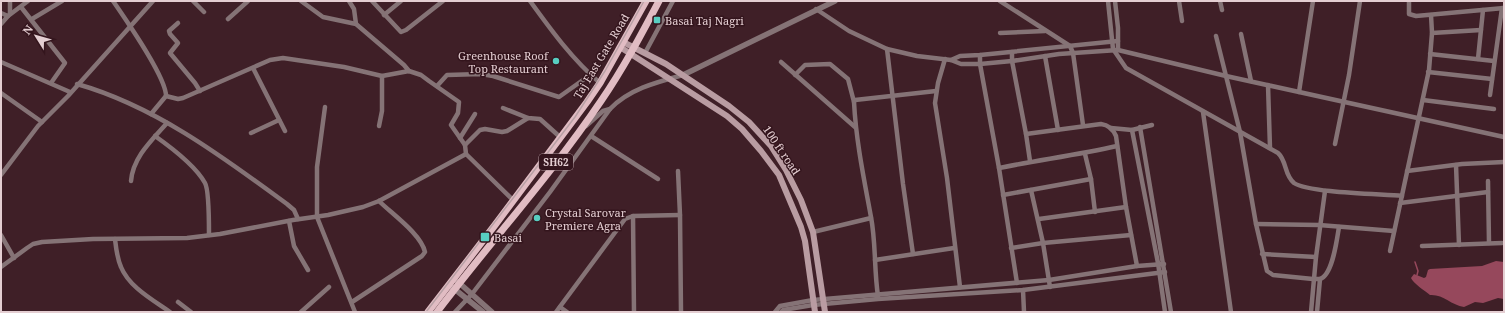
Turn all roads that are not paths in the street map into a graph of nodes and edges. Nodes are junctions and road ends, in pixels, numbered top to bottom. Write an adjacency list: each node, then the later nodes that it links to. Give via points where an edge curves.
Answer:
1 (10, 1): 34 (street)
2 (28, 1): 27 (street)
3 (62, 1): 38 (street)
4 (113, 1): 43 (street)
5 (153, 1): 43 (street)
6 (193, 1): 32 (street)
7 (248, 1): 37 (street)
8 (301, 1): 42 (street, via 323,17)
9 (349, 1): 42 (street, via 354,9)
10 (372, 1): 35 (street)
11 (401, 1): 35 (street)
12 (443, 1): 35 (street, via 403,32)
13 (530, 1): 74 (street, via 567,50)
14 (646, 1): 52 (main road, Taj East Gate Road / SH62)
15 (659, 1): 54 (main road, SH62)
16 (674, 1): 58 (street)
17 (825, 1): 29 (street)
18 (835, 1): 29 (street)
19 (1000, 1): 45 (street)
20 (1108, 1): 51 (street)
21 (1115, 1): 50 (street)
22 (1179, 1): 39 (street)
23 (1220, 1): 30 (street)
24 (1313, 1): 90 (street)
25 (1360, 1): 96 (street)
26 (1409, 1): 36 (street, via 1408,12 1412,16)
27 (21, 7): 34 (street); 38 (street)
28 (1503, 8): 31 (street); 67 (street)
29 (816, 9): 55 (street, via 849,31); 75 (street)
30 (1222, 10)
31 (1483, 10): 36 (street); 44 (street)
32 (204, 12)
33 (1, 13): 34 (street)
34 (9, 15): 41 (street)
35 (384, 15)
36 (1430, 15): 48 (street)
37 (228, 18)
38 (32, 19): 82 (street, via 65,63)
39 (1182, 21)
40 (178, 23): 87 (street, via 169,31 178,43 170,53)
41 (1, 24)
42 (356, 24): 72 (street)
43 (129, 26): 84 (street); 94 (street, via 164,86)
44 (1481, 30): 48 (street); 64 (street)
45 (1045, 31): 46 (street); 53 (street)
46 (1000, 33)
47 (1241, 34): 81 (street)
48 (1432, 34): 61 (street)
49 (1216, 36): 78 (street)
50 (1118, 41): 51 (street); 56 (street)
51 (1112, 42): 53 (street); 56 (street)
52 (621, 45): 54 (main road, 100 ft road); 60 (main road, 100 ft road); 83 (main road, Taj East Gate Road / SH62)
53 (1070, 46): 57 (street); 59 (street)
54 (634, 48): 58 (main road, 100 ft road); 60 (main road, SH62)
55 (887, 49): 65 (street); 92 (street)
56 (1115, 50): 59 (street); 78 (street); 102 (street, via 1121,63 1133,73)
57 (1012, 52): 62 (street); 66 (street)
58 (645, 53): 75 (main road, 100 ft road)
59 (1073, 53): 63 (street); 110 (street)
60 (630, 54): 79 (main road, 100 ft road); 131 (main road, SH62, via 602,101)
61 (1430, 54): 64 (street); 73 (street)
62 (980, 55): 65 (street, via 960,56); 70 (street)
63 (1045, 56): 66 (street); 116 (street)
64 (1478, 59): 67 (street)
65 (948, 60): 70 (street, via 961,64); 88 (street)
66 (1012, 61): 70 (street); 121 (street)
67 (1494, 61): 80 (street)
68 (1, 62): 82 (street)
69 (781, 62): 76 (street)
70 (980, 64): 137 (street)
71 (253, 68): 77 (street, via 270,60 283,58 344,66); 87 (street); 107 (street)
72 (409, 71): 77 (street); 86 (street)
73 (1428, 72): 80 (street); 95 (street)
74 (590, 75): 83 (street); 86 (street, via 559,97 481,74 447,74)
75 (683, 75): 79 (street); 167 (main road, 100 ft road, via 729,106 758,130 786,170)
76 (796, 75): 97 (street, via 805,65 830,64 848,79); 113 (street)
77 (382, 76): 112 (street, via 382,111)
78 (1226, 76): 81 (street); 119 (street)
79 (668, 79): 100 (street, via 625,96); 204 (main road, 100 ft road, via 727,116 761,151 779,175 805,241)
80 (1492, 79): 93 (street)
81 (1251, 81): 85 (street)
82 (50, 83): 89 (street)
83 (600, 83): 124 (main road, Taj East Gate Road / SH62)
84 (78, 84): 89 (street); 103 (street, via 108,93)
85 (1268, 85): 90 (street); 130 (street)
86 (437, 86): 125 (street, via 459,102 458,113 451,125)
87 (200, 91): 94 (street, via 178,99)
88 (936, 91): 92 (street); 177 (street, via 935,103 947,178)
89 (70, 92): 108 (street)
90 (1299, 92): 96 (street)
91 (1, 93): 108 (street)
92 (893, 95): 97 (street); 180 (street)
93 (1490, 95)
94 (166, 96): 103 (street)
95 (1423, 100): 101 (street); 106 (street)
96 (1344, 101): 106 (street); 127 (street)
97 (854, 102): 113 (street)
98 (325, 107): 158 (street, via 317,167)
99 (503, 108): 105 (street)
100 (610, 109): 123 (street); 131 (street, via 593,120)
101 (1494, 109)
102 (1203, 112): 119 (street); 227 (street)
103 (152, 114): 109 (street)
104 (475, 114): 125 (street)
105 (528, 118): 124 (street, via 540,118); 128 (street, via 507,131 480,130)
106 (1417, 118): 126 (street); 139 (street)
107 (279, 120): 118 (street); 120 (street)
108 (42, 122): 140 (street)
109 (167, 123): 122 (street); 160 (street, via 236,167 287,204 294,210)
110 (1083, 125): 115 (street, via 1101,124); 116 (street)
111 (1152, 125): 114 (street)
112 (379, 126)
113 (855, 127): 159 (street)
114 (1140, 127): 117 (street); 185 (street)
115 (1111, 128): 117 (street); 129 (street)
116 (1058, 130): 121 (street)
117 (1132, 130): 185 (street)
118 (285, 131)
119 (1240, 132): 130 (street); 163 (street)
120 (251, 133)
121 (1026, 134): 134 (street)
122 (155, 136): 143 (street, via 137,159); 169 (street, via 174,149 206,184)
123 (591, 136): 141 (street); 200 (street)
124 (560, 137): 151 (main road, Taj East Gate Road / SH62)
125 (460, 138): 128 (street)
126 (1504, 138)
127 (1335, 144)
128 (464, 145): 132 (street)
129 (1117, 146): 133 (street); 154 (street)
130 (1270, 148): 146 (street, via 1284,159 1287,173 1295,184)
131 (565, 152): 194 (main road, SH62)
132 (466, 154): 151 (street); 152 (street)
133 (1085, 154): 134 (street); 142 (street)
134 (1030, 161): 137 (street)
135 (1504, 162): 136 (street)
136 (1456, 165): 139 (street); 149 (street)
137 (999, 168): 148 (street)
138 (678, 171): 156 (street)
139 (1407, 171): 150 (street)
140 (1, 175)
141 (658, 179)
142 (1091, 179): 145 (street); 155 (street)
143 (131, 181)
144 (1488, 181): 147 (street)
145 (1031, 190): 148 (street); 161 (street)
146 (1325, 190): 150 (street); 164 (street)
147 (1488, 192): 149 (street); 174 (street)
148 (1003, 195): 178 (street)
149 (1457, 195): 153 (street); 175 (street)
150 (1402, 196): 153 (street)
151 (513, 200): 194 (main road, Taj East Gate Road / SH62)
152 (379, 202): 158 (street); 203 (street, via 410,230 425,252 397,274)
153 (1400, 203): 166 (street)
154 (1126, 207): 155 (street); 170 (street)
155 (1095, 212): 161 (street)
156 (680, 215): 157 (street); 219 (street)
157 (633, 216): 206 (street, via 625,219); 218 (street)
158 (317, 217): 160 (street); 203 (street)
159 (871, 218): 167 (street); 184 (street)
160 (298, 219): 162 (street)
161 (1039, 219): 172 (street)
162 (289, 221): 169 (street); 188 (street, via 294,246)
163 (1256, 224): 164 (street); 181 (street)
164 (1319, 225): 165 (street); 182 (street)
165 (1339, 226): 166 (street); 191 (street, via 1330,267)
166 (1394, 231): 179 (street)
167 (813, 232): 205 (main road, 100 ft road)
168 (1, 235): 183 (street)
169 (209, 235): 171 (street, via 187,238)
170 (1131, 235): 172 (street); 186 (street)
171 (115, 239): 183 (street, via 52,240 27,248); 207 (street, via 119,264 126,276)
172 (1044, 243): 178 (street); 192 (street)
173 (1502, 243): 174 (street)
174 (1489, 244): 175 (street)
175 (1459, 245): 176 (street)
176 (1422, 246)
177 (954, 248): 180 (street); 196 (street)
178 (1011, 248): 193 (street)
179 (1390, 251)
180 (913, 254): 184 (street)
181 (1262, 254): 182 (street); 190 (street, via 1270,274)
182 (1316, 257): 190 (street)
183 (14, 258): 187 (street)
184 (875, 260): 199 (street)
185 (1161, 263): 186 (street); 189 (street)
186 (1137, 266): 192 (street)
187 (1, 267)
188 (308, 270)
189 (1163, 272): 197 (street); 225 (street); 226 (street)
190 (1313, 279): 191 (street); 228 (street)
191 (1320, 279): 229 (street)
192 (1049, 280): 193 (street); 197 (street)
193 (1017, 282): 196 (street)
194 (454, 283): 200 (street); 211 (main road, Taj East Gate Road / SH62); 212 (main road, SH62)
195 (329, 287): 209 (street)
196 (960, 287): 199 (street)
197 (1050, 287): 198 (street)
198 (1023, 290): 201 (street); 224 (street)
199 (878, 293): 201 (street); 205 (street)
200 (470, 297): 213 (street); 214 (street); 215 (street)
201 (878, 299): 205 (street)
202 (178, 302): 208 (street)
203 (352, 302): 210 (street)
204 (813, 302): 205 (street); 220 (street, via 780,306); 221 (street); 222 (main road, 100 ft road)
205 (823, 302): 223 (main road, 100 ft road)
206 (560, 307): 216 (street); 217 (street)
207 (170, 312)
208 (191, 312)
209 (301, 312)
210 (355, 312)
211 (428, 312)
212 (436, 312)
213 (455, 312)
214 (483, 312)
215 (492, 312)
216 (556, 312)
217 (567, 312)
218 (634, 312)
219 (681, 312)
220 (775, 312)
221 (781, 312)
222 (815, 312)
223 (825, 312)
224 (1024, 312)
225 (1165, 312)
226 (1171, 312)
227 (1231, 312)
228 (1311, 312)
229 (1317, 312)

